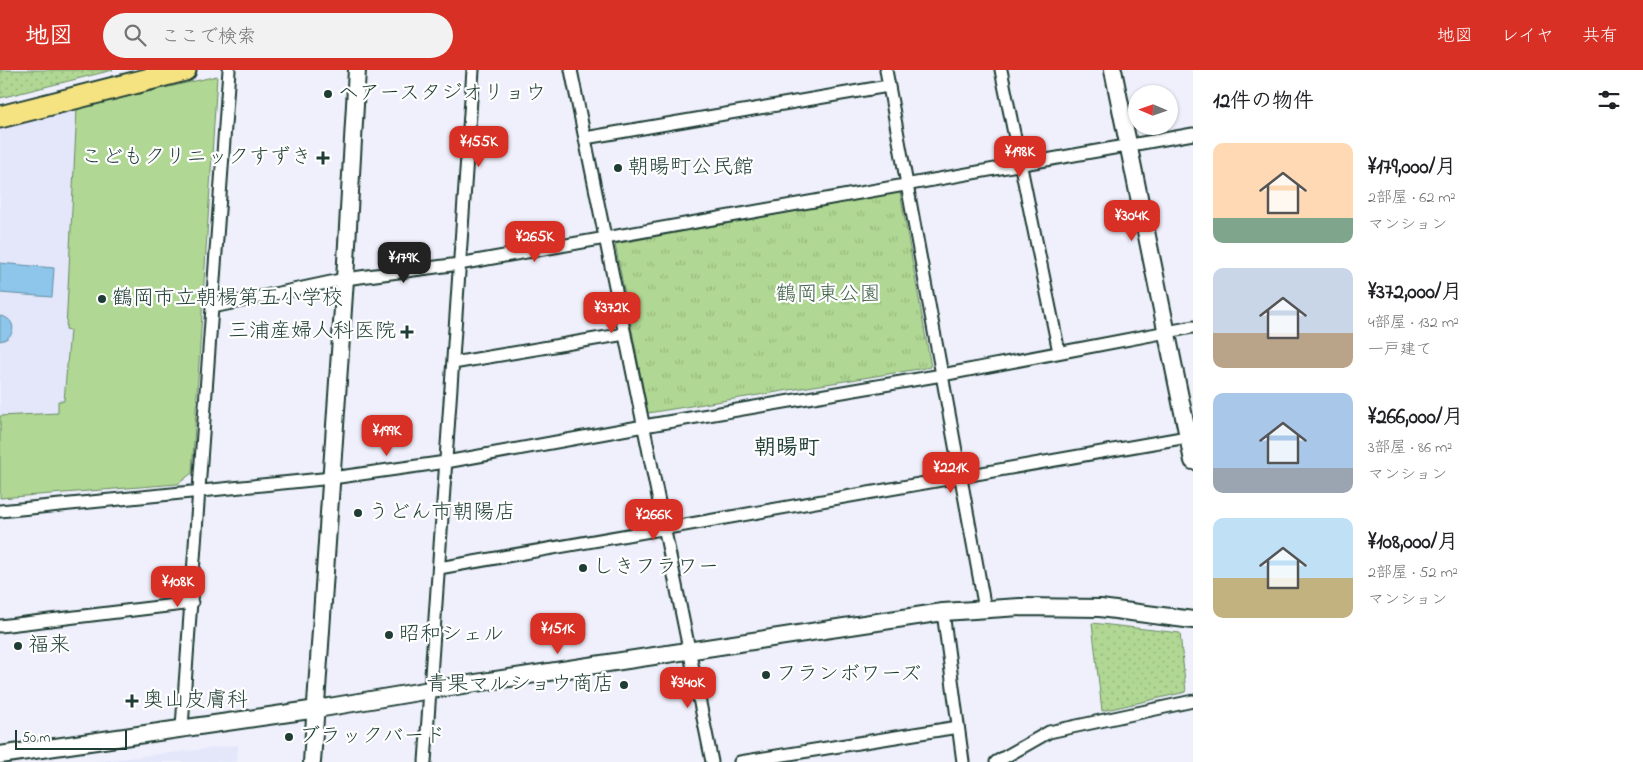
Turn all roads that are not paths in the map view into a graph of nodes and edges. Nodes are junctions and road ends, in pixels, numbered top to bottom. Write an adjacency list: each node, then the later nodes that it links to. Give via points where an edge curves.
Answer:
1 (185, 70): 10 (highway)
2 (229, 70): 19 (street)
3 (357, 70): 18 (street)
4 (473, 70): 17 (street)
5 (571, 70): 12 (street)
6 (886, 70): 9 (street)
7 (1001, 70): 14 (street)
8 (1113, 70): 13 (street)
9 (888, 86): 12 (street); 15 (street)
10 (0, 117)
11 (1193, 134): 13 (street)
12 (585, 138): 16 (street)
13 (1128, 146): 14 (street); 21 (street)
14 (1021, 164): 15 (street); 23 (street)
15 (907, 184): 16 (street); 25 (street)
16 (605, 237): 17 (street); 22 (street)
17 (460, 264): 18 (street); 24 (street)
18 (346, 279): 19 (street); 30 (street)
19 (213, 306): 32 (street)
20 (1193, 327): 21 (street)
21 (1167, 332): 23 (street); 27 (street)
22 (625, 334): 24 (street); 26 (street)
23 (1059, 352): 25 (street)
24 (453, 363): 29 (street)
25 (942, 375): 26 (street); 31 (street)
26 (644, 426): 29 (street); 34 (street)
27 (1191, 436): 28 (street); 31 (street)
28 (1193, 461)
29 (446, 462): 30 (street); 35 (street)
30 (332, 478): 32 (street); 44 (street)
31 (961, 478): 34 (street); 37 (street)
32 (200, 490): 33 (street); 36 (street)
33 (0, 511)
34 (665, 530): 35 (street); 41 (street)
35 (439, 568): 42 (street)
36 (192, 603): 40 (street); 45 (street)
37 (985, 609): 38 (street); 39 (street, via 1100,608)
38 (943, 612): 41 (street); 46 (street)
39 (1193, 620)
40 (0, 626)
41 (690, 651): 42 (street); 50 (street)
42 (430, 690): 44 (street); 49 (street)
43 (1193, 701): 53 (street, via 1049,732)
44 (317, 709): 45 (street); 48 (street)
45 (182, 727): 47 (street)
46 (958, 727): 51 (street); 52 (street)
47 (0, 754)
48 (312, 762)
49 (425, 762)
50 (712, 762)
51 (740, 762)
52 (963, 762)
53 (996, 762)

